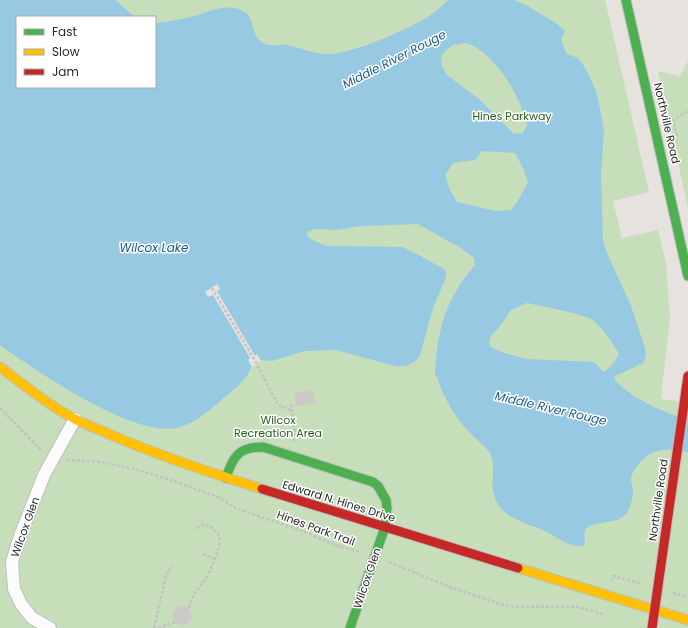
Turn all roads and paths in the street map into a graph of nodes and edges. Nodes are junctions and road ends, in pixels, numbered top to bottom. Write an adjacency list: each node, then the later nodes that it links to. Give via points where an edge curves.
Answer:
1 (626, 0): 4 (street, Northville Road)
2 (688, 110): 3 (path, via 673,120)
3 (677, 136)
4 (688, 276)
5 (212, 288): 10 (path, via 278,405)
6 (0, 367): 11 (street, Edward N. Hines Drive)
7 (688, 376): 21 (street, Northville Road)
8 (291, 404): 10 (path)
9 (0, 408): 12 (path, Hines Park Trail, via 41,450)
10 (292, 411): 13 (path)
11 (75, 419): 12 (street, Wilcox Glen); 14 (street, Edward N. Hines Drive, via 137,446)
12 (54, 456): 18 (path, Hines Park Trail, via 107,463 164,478 220,498 235,508); 28 (street, Wilcox Glen, via 44,475 12,562 14,589 21,604 32,618)
13 (292, 456): 14 (street, Wilcox Glen, via 263,447 252,447 236,455); 15 (street, Wilcox Glen, via 373,482 386,500)
14 (226, 478): 15 (street, Edward N. Hines Drive)
15 (385, 527): 18 (street, Wilcox Glen); 22 (street, Edward N. Hines Drive)
16 (195, 530): 19 (path, via 203,524 211,526 218,534 220,540)
17 (203, 554): 19 (path)
18 (375, 557): 22 (path, Hines Park Trail, via 442,584 514,607 577,607 602,614); 31 (street, Wilcox Glen)
19 (215, 559): 24 (path, via 208,575 193,596)
20 (172, 565): 29 (path, via 166,576)
21 (658, 589): 22 (path, Hines Park Trail, via 613,576); 23 (path, Hines Park Trail); 25 (street, Northville Road)
22 (608, 596): 25 (street, Edward N. Hines Drive)
23 (688, 597)
24 (189, 608)
25 (655, 609): 26 (street, Edward N. Hines Drive); 32 (street, Northville Road)
26 (688, 620)
27 (175, 622): 30 (path)
28 (50, 628)
29 (154, 628)
30 (158, 628)
31 (350, 628)
32 (652, 628)

